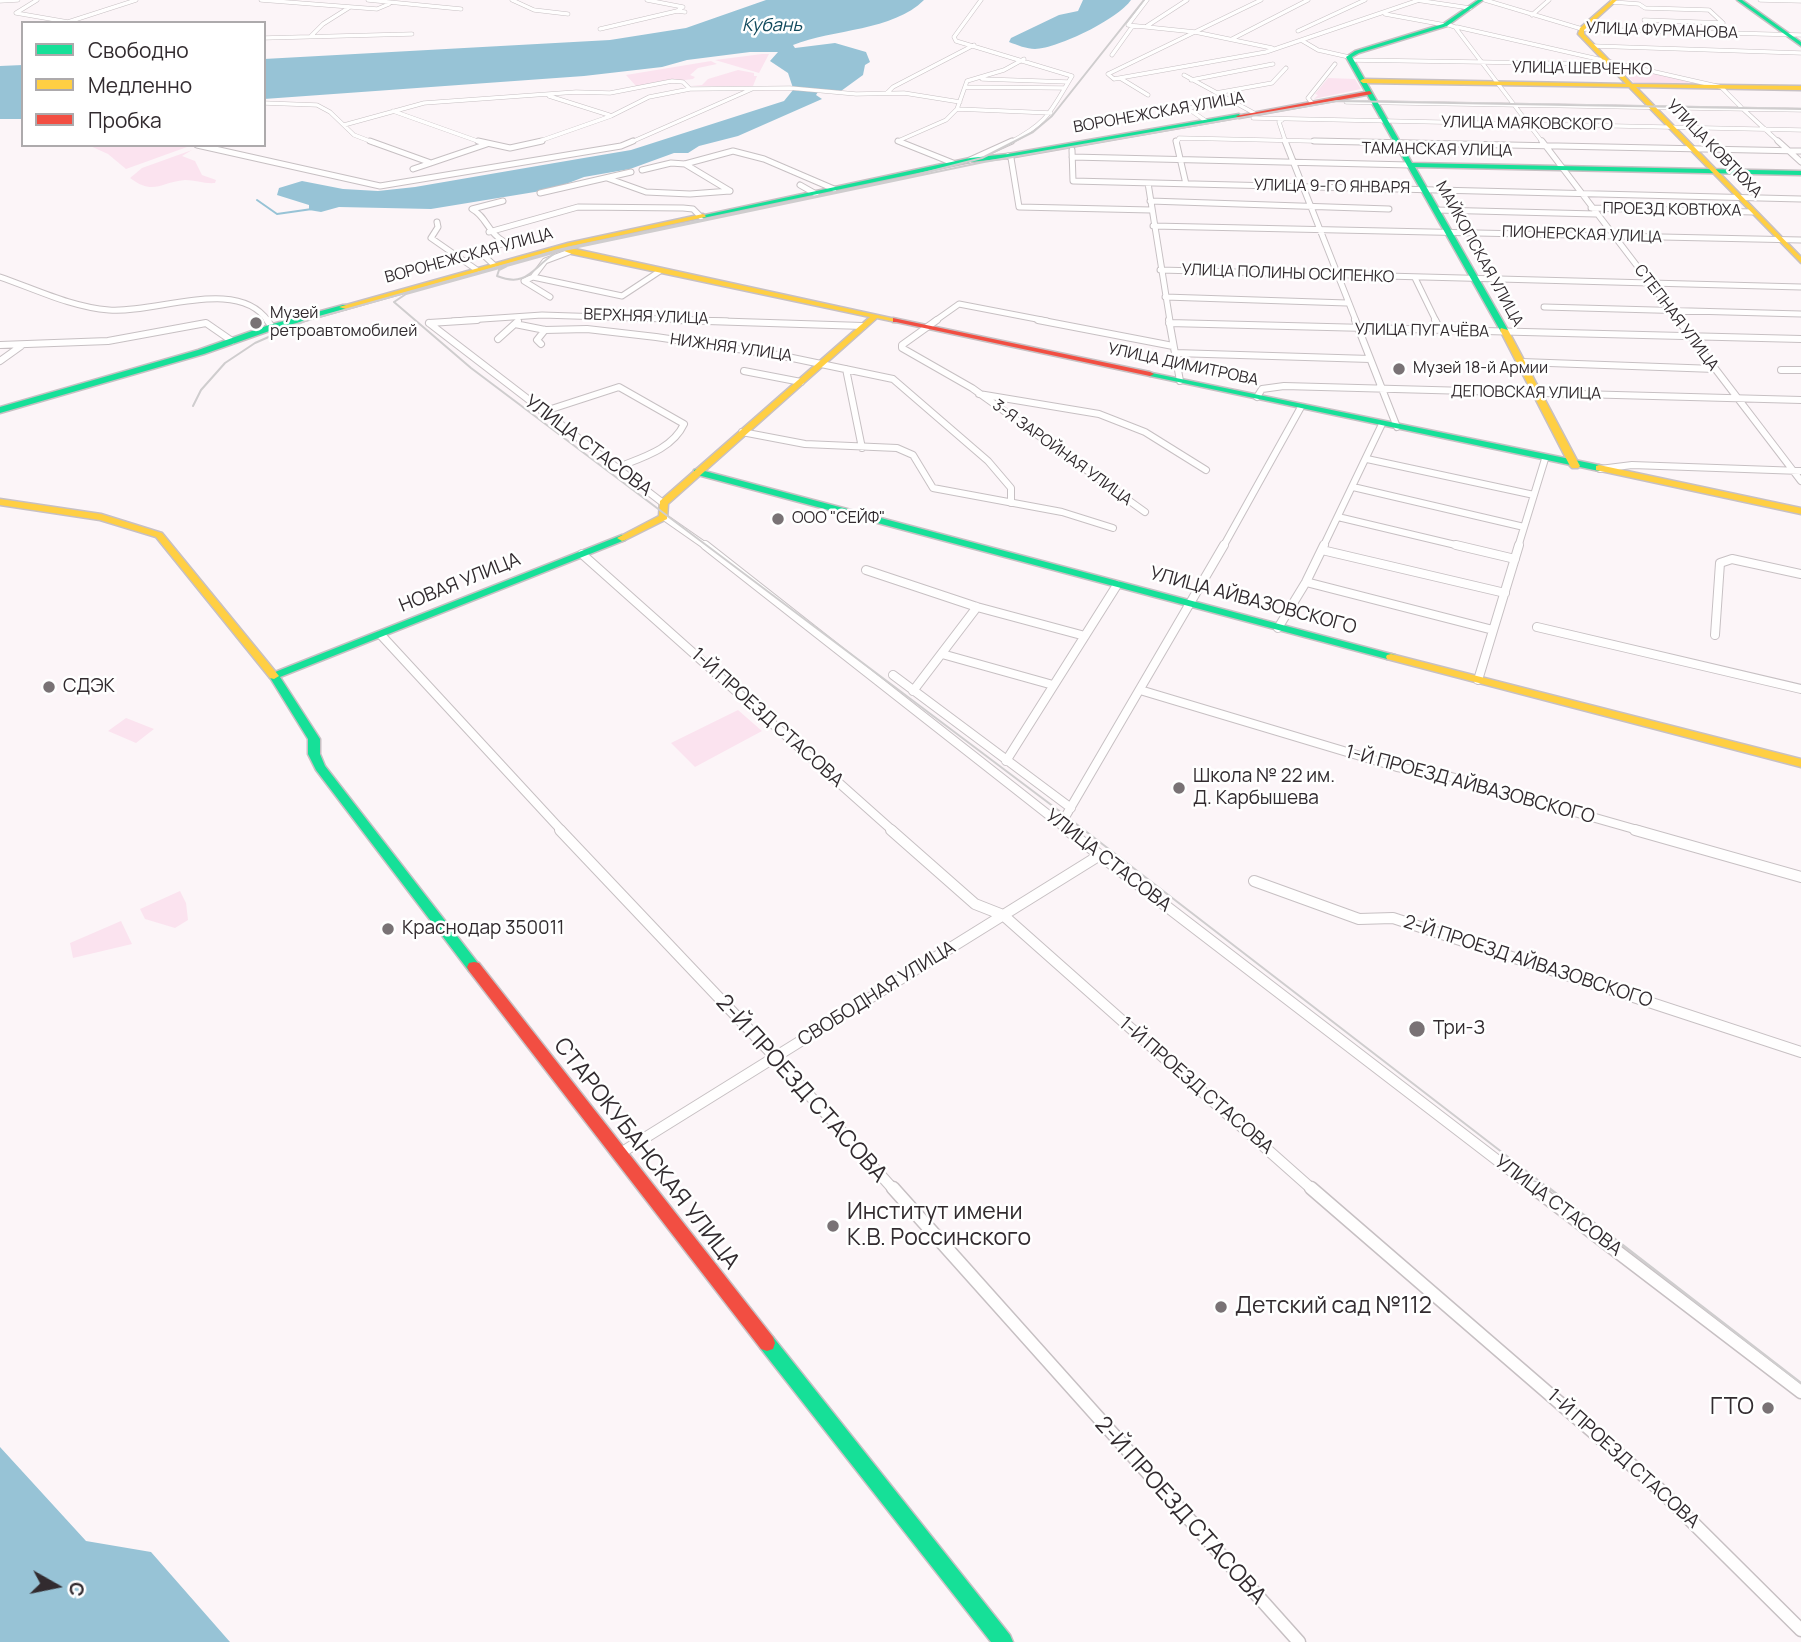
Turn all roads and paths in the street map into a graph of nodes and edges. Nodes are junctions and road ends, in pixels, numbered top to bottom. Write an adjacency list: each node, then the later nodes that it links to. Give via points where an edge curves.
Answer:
1 (18, 0): 20 (street)
2 (37, 0): 33 (street, via 16,13)
3 (117, 0): 23 (street)
4 (136, 0): 23 (street)
5 (261, 0): 25 (street)
6 (368, 0): 24 (street)
7 (512, 0): 30 (street, via 534,10)
8 (647, 0): 28 (street, via 683,7)
9 (981, 0): 53 (street, via 954,37)
10 (1147, 0): 36 (street, via 1128,25)
11 (1188, 0): 37 (street)
12 (1261, 0): 43 (street)
13 (1308, 0): 50 (street)
14 (1365, 0): 38 (street)
15 (1418, 0): 26 (street); 31 (street)
16 (1483, 0): 26 (street); 32 (street, УЛИЦА ФУРМАНОВА)
17 (1549, 0): 32 (street)
18 (1739, 0): 46 (street)
19 (1760, 0): 22 (street)
20 (0, 1)
21 (1613, 1): 40 (street); 42 (street, via 1645,8 1709,10 1723,23 1644,20)
22 (1801, 1)
23 (128, 3): 34 (street)
24 (389, 4): 25 (street, via 377,9); 27 (street)
25 (350, 7): 48 (street)
26 (1470, 8): 35 (street)
27 (460, 9)
28 (677, 11): 29 (street); 39 (street)
29 (685, 12)
30 (568, 14)
31 (1383, 14): 35 (street); 44 (street)
32 (1532, 15): 40 (street, УЛИЦА ФУРМАНОВА)
33 (58, 21)
34 (70, 21)
35 (1449, 25): 59 (street, via 1357,51); 61 (street, СТЕПНАЯ УЛИЦА); 62 (street)
36 (1137, 26): 37 (street); 57 (street)
37 (1147, 26): 43 (street)
38 (1306, 28): 41 (street); 44 (street)
39 (600, 29)
40 (1582, 29): 42 (street, УЛИЦА ФУРМАНОВА); 54 (street, УЛИЦА КОВТЮХА, via 1581,34)
41 (1298, 31)
42 (1653, 31): 46 (street, УЛИЦА ФУРМАНОВА)
43 (1195, 32): 50 (street); 60 (street)
44 (1325, 33): 51 (street)
45 (412, 34): 48 (street)
46 (1787, 35): 47 (street, УЛИЦА ФУРМАНОВА); 52 (street)
47 (1801, 35)
48 (311, 36): 49 (street)
49 (266, 38)
50 (1231, 39): 55 (street)
51 (1301, 40): 55 (street); 59 (street, via 1318,51)
52 (1801, 44)
53 (974, 45): 58 (street); 81 (street)
54 (1593, 46): 56 (street); 62 (street, УЛИЦА КОВТЮХА)
55 (1278, 49): 66 (street)
56 (1801, 53)
57 (1112, 55)
58 (1024, 59): 68 (street); 71 (street, via 1062,70 1072,76)
59 (1350, 59): 61 (street); 86 (street, МАЙКОПСКАЯ УЛИЦА)
60 (1136, 62): 66 (street); 69 (street, via 1108,74)
61 (1479, 62): 62 (street); 72 (street, СТЕПНАЯ УЛИЦА)
62 (1609, 63): 73 (street, УЛИЦА КОВТЮХА); 75 (street)
63 (1273, 64): 65 (street)
64 (1335, 64): 91 (street, via 1308,98)
65 (1261, 67): 70 (street); 82 (street, via 1285,69 1272,83)
66 (1162, 70): 69 (street)
67 (1184, 75): 70 (street)
68 (972, 78): 71 (street); 74 (street)
69 (1120, 78): 85 (street)
70 (1191, 80): 82 (street)
71 (1068, 82): 78 (street)
72 (1495, 83): 73 (street, УЛИЦА ШЕВЧЕНКО); 86 (street, УЛИЦА ШЕВЧЕНКО); 92 (street, СТЕПНАЯ УЛИЦА)
73 (1629, 85): 75 (street, УЛИЦА ШЕВЧЕНКО); 93 (street, УЛИЦА КОВТЮХА)
74 (965, 87): 77 (street); 88 (street)
75 (1721, 87): 79 (street, УЛИЦА ШЕВЧЕНКО); 94 (street)
76 (753, 88): 80 (street); 81 (street); 113 (street, via 621,145 380,186)
77 (1009, 88): 78 (street); 84 (street)
78 (1064, 88): 98 (street)
79 (1801, 88)
80 (690, 89): 83 (street, via 677,81 610,93); 100 (street, via 649,97)
81 (887, 93): 88 (street)
82 (1216, 93): 87 (street)
83 (544, 94): 97 (street, via 424,103); 100 (street)
84 (1010, 95)
85 (1148, 95)
86 (1371, 95): 89 (street); 91 (street, ВОРОНЕЖСКАЯ УЛИЦА); 92 (street); 103 (street, МАЙКОПСКАЯ УЛИЦА)
87 (1233, 101): 99 (street); 102 (street, via 1187,108)
88 (960, 102): 95 (street)
89 (1346, 102)
90 (266, 103): 105 (street, via 317,105)
91 (1312, 103): 99 (street, ВОРОНЕЖСКАЯ УЛИЦА)
92 (1512, 105): 93 (street); 104 (street, СТЕПНАЯ УЛИЦА)
93 (1651, 108): 94 (street); 106 (street, УЛИЦА КОВТЮХА)
94 (1742, 108): 96 (street); 107 (street)
95 (957, 109): 98 (street); 124 (street, via 946,120 898,141)
96 (1801, 110)
97 (393, 111): 105 (street); 111 (street)
98 (1051, 113): 120 (street, via 1027,131)
99 (1254, 115): 101 (street, УЛИЦА МАЯКОВСКОГО); 102 (street, ВОРОНЕЖСКАЯ УЛИЦА)
100 (611, 116): 111 (street, via 532,145)
101 (1282, 120): 103 (street, УЛИЦА МАЯКОВСКОГО); 109 (street)
102 (1206, 121): 118 (street, ВОРОНЕЖСКАЯ УЛИЦА)
103 (1386, 121): 104 (street, УЛИЦА МАЯКОВСКОГО); 110 (street, МАЙКОПСКАЯ УЛИЦА)
104 (1527, 124): 106 (street, УЛИЦА МАЯКОВСКОГО); 112 (street, СТЕПНАЯ УЛИЦА)
105 (344, 125): 123 (street, via 354,135)
106 (1671, 127): 107 (street, УЛИЦА МАЯКОВСКОГО); 114 (street, УЛИЦА КОВТЮХА)
107 (1765, 129): 108 (street, УЛИЦА МАЯКОВСКОГО); 116 (street)
108 (1801, 130)
109 (1287, 140): 110 (street); 121 (street, via 1176,139); 125 (street)
110 (1398, 142): 112 (street); 127 (street, МАЙКОПСКАЯ УЛИЦА)
111 (487, 144): 123 (street)
112 (1543, 146): 114 (street); 129 (street, СТЕПНАЯ УЛИЦА)
113 (206, 147)
114 (1692, 149): 116 (street); 132 (street, УЛИЦА КОВТЮХА)
115 (1072, 150): 119 (street)
116 (1789, 151): 117 (street); 122 (street)
117 (1801, 151)
118 (1008, 156): 120 (street, ВОРОНЕЖСКАЯ УЛИЦА); 151 (street, via 1019,207)
119 (1072, 157): 121 (street, ТАМАНСКАЯ УЛИЦА); 135 (street, УЛИЦА 9-ГО ЯНВАРЯ, via 1073,181)
120 (970, 160): 124 (street, ВОРОНЕЖСКАЯ УЛИЦА)
121 (1181, 160): 125 (street, ТАМАНСКАЯ УЛИЦА); 136 (street)
122 (1801, 162)
123 (431, 163): 128 (street)
124 (954, 163): 139 (street, ВОРОНЕЖСКАЯ УЛИЦА)
125 (1296, 163): 127 (street, ТАМАНСКАЯ УЛИЦА); 138 (street)
126 (685, 164): 130 (street); 134 (street, via 730,191 646,192); 139 (street, via 733,151)
127 (1410, 165): 129 (street, ТАМАНСКАЯ УЛИЦА); 140 (street, МАЙКОПСКАЯ УЛИЦА)
128 (412, 169)
129 (1562, 169): 132 (street, ТАМАНСКАЯ УЛИЦА); 141 (street, СТЕПНАЯ УЛИЦА)
130 (642, 170)
131 (631, 172): 134 (street)
132 (1714, 172): 133 (street, ТАМАНСКАЯ УЛИЦА); 144 (street, УЛИЦА КОВТЮХА)
133 (1801, 173)
134 (607, 178): 142 (street)
135 (1148, 183): 136 (street, УЛИЦА 9-ГО ЯНВАРЯ); 147 (street)
136 (1186, 184): 138 (street, УЛИЦА 9-ГО ЯНВАРЯ)
137 (800, 185): 143 (street)
138 (1305, 186): 140 (street, УЛИЦА 9-ГО ЯНВАРЯ); 148 (street)
139 (834, 189): 143 (street, ВОРОНЕЖСКАЯ УЛИЦА)
140 (1425, 190): 141 (street, УЛИЦА 9-ГО ЯНВАРЯ); 152 (street, МАЙКОПСКАЯ УЛИЦА)
141 (1579, 192): 144 (street, УЛИЦА 9-ГО ЯНВАРЯ); 149 (street, СТЕПНАЯ УЛИЦА)
142 (540, 193)
143 (816, 194): 155 (street, ВОРОНЕЖСКАЯ УЛИЦА)
144 (1739, 197): 145 (street, УЛИЦА 9-ГО ЯНВАРЯ); 153 (street, УЛИЦА КОВТЮХА)
145 (1801, 199)
146 (503, 201): 160 (street, via 472,209 483,215)
147 (1150, 201): 148 (street); 151 (street)
148 (1312, 207): 150 (street); 158 (street)
149 (1591, 208): 153 (street, ПРОЕЗД КОВТЮХА); 154 (street, СТЕПНАЯ УЛИЦА)
150 (1389, 209)
151 (1151, 210): 157 (street)
152 (1436, 210): 154 (street); 159 (street, МАЙКОПСКАЯ УЛИЦА)
153 (1753, 212): 162 (street, УЛИЦА КОВТЮХА)
154 (1596, 214): 161 (street, СТЕПНАЯ УЛИЦА)
155 (701, 217): 160 (street, via 693,209 683,208 578,206); 164 (street, ВОРОНЕЖСКАЯ УЛИЦА)
156 (437, 222): 167 (street, via 431,238)
157 (1153, 226): 158 (street, ПИОНЕРСКАЯ УЛИЦА); 168 (street)
158 (1320, 228): 159 (street, ПИОНЕРСКАЯ УЛИЦА); 170 (street)
159 (1448, 231): 161 (street, ПИОНЕРСКАЯ УЛИЦА); 174 (street, МАЙКОПСКАЯ УЛИЦА)
160 (489, 232): 166 (street, via 502,244 478,253)
161 (1613, 236): 162 (street, ПИОНЕРСКАЯ УЛИЦА); 175 (street, СТЕПНАЯ УЛИЦА)
162 (1779, 240): 163 (street, ПИОНЕРСКАЯ УЛИЦА); 165 (street, УЛИЦА КОВТЮХА)
163 (1801, 240)
164 (564, 250): 166 (street, ВОРОНЕЖСКАЯ УЛИЦА); 169 (street, УЛИЦА ДИМИТРОВА); 171 (street, via 545,261)
165 (1801, 261)
166 (494, 265): 167 (street, ВОРОНЕЖСКАЯ УЛИЦА)
167 (477, 270): 190 (street, ВОРОНЕЖСКАЯ УЛИЦА)
168 (1160, 270): 170 (street, УЛИЦА ПОЛИНЫ ОСИПЕНКО); 178 (street)
169 (660, 271): 171 (street, via 622,296); 184 (street, УЛИЦА ДИМИТРОВА)
170 (1337, 275): 173 (street, УЛИЦА ПОЛИНЫ ОСИПЕНКО); 179 (street)
171 (533, 277): 177 (street, via 524,281)
172 (0, 278): 190 (street, via 110,310 240,301 254,305)
173 (1415, 278): 174 (street, УЛИЦА ПОЛИНЫ ОСИПЕНКО); 193 (street, УЛИЦА ПОЛИНЫ ОСИПЕНКО)
174 (1475, 279): 175 (street, УЛИЦА ПОЛИНЫ ОСИПЕНКО); 194 (street, МАЙКОПСКАЯ УЛИЦА)
175 (1648, 283): 176 (street, УЛИЦА ПОЛИНЫ ОСИПЕНКО); 181 (street, СТЕПНАЯ УЛИЦА)
176 (1801, 287)
177 (550, 297)
178 (1165, 297): 179 (street); 186 (street)
179 (1347, 303): 191 (street)
180 (1544, 307): 181 (street)
181 (1670, 310): 182 (street); 195 (street, СТЕПНАЯ УЛИЦА)
182 (1801, 313)
183 (524, 316): 185 (street, ВЕРХНЯЯ УЛИЦА); 187 (street); 188 (street, ВЕРХНЯЯ УЛИЦА)
184 (874, 316): 188 (street); 189 (street, УЛИЦА ДИМИТРОВА)
185 (429, 323): 223 (street, УЛИЦА СТАСОВА)
186 (1168, 323): 191 (street, УЛИЦА ПУГАЧЁВА); 202 (street)
187 (515, 324): 192 (street, НИЖНЯЯ УЛИЦА); 196 (street)
188 (863, 326): 206 (street)
189 (928, 326): 202 (street, via 959,304); 213 (street, УЛИЦА ДИМИТРОВА); 217 (street, 3-Я ЗАРОЙНАЯ УЛИЦА, via 902,348)
190 (272, 327): 198 (street, ВОРОНЕЖСКАЯ УЛИЦА)
191 (1357, 329): 193 (street, УЛИЦА ПУГАЧЁВА); 203 (street)
192 (545, 330): 199 (street, via 537,340); 206 (street, НИЖНЯЯ УЛИЦА, via 587,329 656,337)
193 (1441, 331): 194 (street, УЛИЦА ПУГАЧЁВА)
194 (1506, 332): 195 (street, УЛИЦА ПУГАЧЁВА); 205 (street, МАЙКОПСКАЯ УЛИЦА)
195 (1691, 337): 197 (street, УЛИЦА ПУГАЧЁВА); 209 (street, СТЕПНАЯ УЛИЦА)
196 (498, 339)
197 (1801, 340)
198 (232, 341): 201 (street, via 206,323 107,341); 222 (street, ВОРОНЕЖСКАЯ УЛИЦА)
199 (541, 344)
200 (0, 345): 201 (street)
201 (23, 345): 204 (street)
202 (1174, 350): 203 (street); 213 (street)
203 (1370, 359): 215 (street)
204 (0, 362): 207 (street)
205 (1522, 362): 209 (street); 216 (street, МАЙКОПСКАЯ УЛИЦА)
206 (823, 363): 208 (street, НИЖНЯЯ УЛИЦА); 214 (street)
207 (8, 368)
208 (846, 369): 227 (street); 242 (street, НИЖНЯЯ УЛИЦА, via 893,379 909,391 988,460 1010,488)
209 (1715, 369): 219 (street, СТЕПНАЯ УЛИЦА)
210 (1781, 370): 211 (street)
211 (1801, 370)
212 (744, 371): 214 (street)
213 (1180, 381): 218 (street, УЛИЦА ДИМИТРОВА)
214 (801, 382): 226 (street)
215 (1383, 389): 216 (street, ДЕПОВСКАЯ УЛИЦА); 218 (street, ДЕПОВСКАЯ УЛИЦА, via 1272,386); 225 (street)
216 (1540, 393): 219 (street, ДЕПОВСКАЯ УЛИЦА); 230 (street, МАЙКОПСКАЯ УЛИЦА)
217 (979, 394): 232 (street, via 1099,414 1145,432); 244 (street, 3-Я ЗАРОЙНАЯ УЛИЦА)
218 (1257, 397): 221 (street, УЛИЦА ДИМИТРОВА)
219 (1736, 398): 220 (street, ДЕПОВСКАЯ УЛИЦА); 234 (street, СТЕПНАЯ УЛИЦА)
220 (1801, 400)
221 (1301, 407): 224 (street, УЛИЦА ДИМИТРОВА); 257 (street)
222 (0, 410)
223 (542, 412): 231 (street, УЛИЦА СТАСОВА); 231 (street, via 619,387 684,424 663,447)
224 (1382, 424): 225 (street, УЛИЦА ДИМИТРОВА); 228 (street)
225 (1397, 427): 229 (street, УЛИЦА ДИМИТРОВА)
226 (742, 432): 227 (street, via 805,444); 236 (street)
227 (862, 448): 242 (street, via 897,448 913,455 933,488)
228 (1367, 459): 238 (street); 239 (street)
229 (1545, 459): 230 (street, УЛИЦА ДИМИТРОВА); 239 (street)
230 (1576, 466): 233 (street, УЛИЦА ДИМИТРОВА)
231 (616, 468): 241 (street, УЛИЦА СТАСОВА)
232 (1206, 470)
233 (1596, 470): 234 (street, via 1632,465); 243 (street, УЛИЦА ДИМИТРОВА)
234 (1792, 471): 235 (street); 237 (street, СТЕПНАЯ УЛИЦА)
235 (1801, 471)
236 (697, 472): 241 (street); 255 (street, УЛИЦА АЙВАЗОВСКОГО)
237 (1801, 481)
238 (1353, 487): 246 (street); 247 (street)
239 (1534, 495): 247 (street)
240 (0, 502): 267 (street, СТАРОКУБАНСКАЯ УЛИЦА, via 104,517 159,536)
241 (663, 503): 245 (street, УЛИЦА СТАСОВА)
242 (1011, 503): 248 (street, via 1062,512)
243 (1801, 511)
244 (1145, 512)
245 (664, 517): 250 (street, НОВАЯ УЛИЦА); 276 (street, УЛИЦА СТАСОВА)
246 (1338, 517): 249 (street); 251 (street)
247 (1524, 527): 251 (street)
248 (1112, 528)
249 (1322, 550): 254 (street); 256 (street)
250 (582, 554): 262 (street, НОВАЯ УЛИЦА); 280 (street, 1-Й ПРОЕЗД СТАСОВА, via 975,904)
251 (1515, 559): 256 (street)
252 (866, 570): 258 (street)
253 (1801, 575): 263 (street, via 1732,559 1720,563)
254 (1306, 582): 260 (street); 261 (street)
255 (1117, 585): 257 (street, УЛИЦА АЙВАЗОВСКОГО); 264 (street)
256 (1505, 593): 261 (street)
257 (1190, 605): 260 (street, УЛИЦА АЙВАЗОВСКОГО); 271 (street)
258 (977, 607): 264 (street); 265 (street)
259 (1537, 627): 270 (street)
260 (1278, 628): 268 (street, УЛИЦА АЙВАЗОВСКОГО)
261 (1493, 630): 268 (street)
262 (381, 635): 267 (street, НОВАЯ УЛИЦА); 282 (street, 2-Й ПРОЕЗД СТАСОВА)
263 (1714, 635)
264 (1085, 636): 269 (street)
265 (942, 654): 269 (street); 272 (street)
266 (893, 675): 272 (street, УЛИЦА СТАСОВА)
267 (276, 679): 283 (street, СТАРОКУБАНСКАЯ УЛИЦА, via 314,739 320,767)
268 (1478, 680): 274 (street, УЛИЦА АЙВАЗОВСКОГО)
269 (1053, 684): 273 (street)
270 (1801, 689)
271 (1140, 690): 275 (street); 278 (street, 1-Й ПРОЕЗД АЙВАЗОВСКОГО, via 1397,767 1448,776)
272 (913, 691): 273 (street, УЛИЦА СТАСОВА)
273 (1006, 761): 275 (street, УЛИЦА СТАСОВА)
274 (1801, 764)
275 (1071, 808): 276 (street)
276 (1061, 824): 277 (street, УЛИЦА СТАСОВА)
277 (1100, 855): 280 (street, СВОБОДНАЯ УЛИЦА); 284 (street, УЛИЦА СТАСОВА)
278 (1801, 877)
279 (1254, 881): 281 (street, 2-Й ПРОЕЗД АЙВАЗОВСКОГО, via 1359,919 1393,918)
280 (1003, 915): 282 (street, СВОБОДНАЯ УЛИЦА); 285 (street, 1-Й ПРОЕЗД СТАСОВА, via 1658,1488)
281 (1801, 1052)
282 (776, 1058): 283 (street, СВОБОДНАЯ УЛИЦА); 287 (street, 2-Й ПРОЕЗД СТАСОВА)
283 (619, 1154): 286 (street, СТАРОКУБАНСКАЯ УЛИЦА)
284 (1801, 1392)
285 (1801, 1630)
286 (1003, 1642)
287 (1299, 1642)

